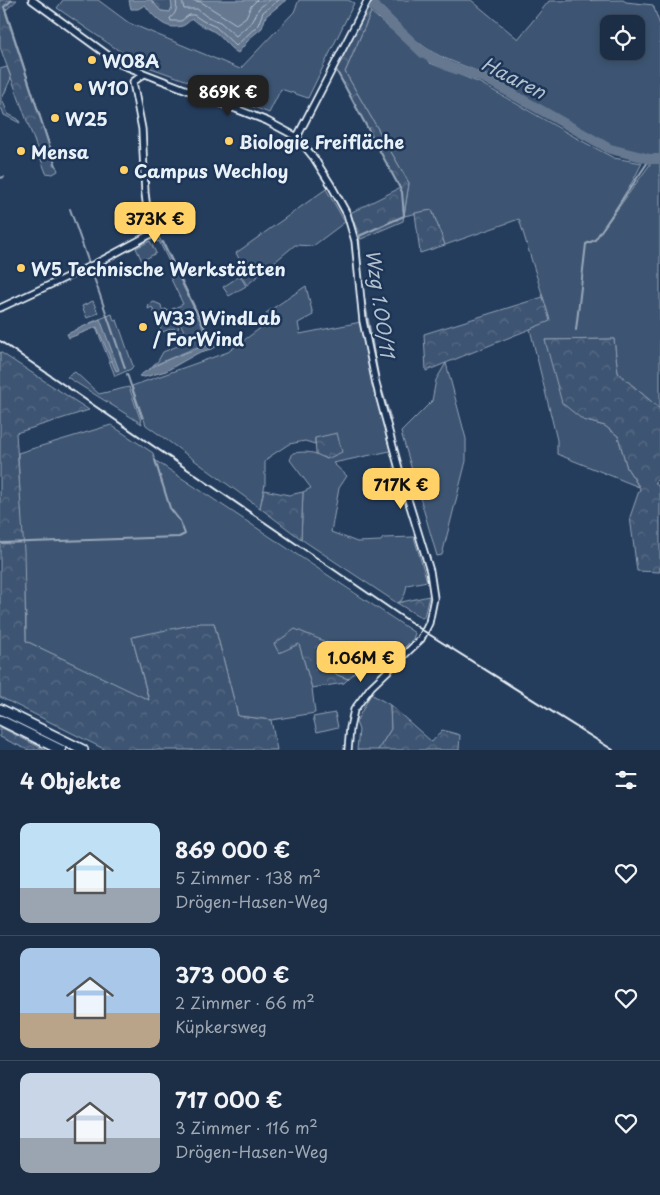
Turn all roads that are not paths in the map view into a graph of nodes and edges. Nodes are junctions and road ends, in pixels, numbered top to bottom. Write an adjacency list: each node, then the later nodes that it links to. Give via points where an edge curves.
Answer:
1 (32, 0): 3 (street)
2 (366, 2): 6 (street)
3 (131, 70): 4 (street); 5 (street)
4 (144, 74): 5 (street); 6 (street, via 267,121)
5 (133, 82): 7 (street, via 142,129 145,193 154,226 152,233 97,263)
6 (297, 137): 12 (street, via 331,185 351,223 363,320 376,384 434,592 429,623 421,639 371,687 354,710)
7 (0, 308)
8 (0, 709): 11 (highway)
9 (0, 720): 10 (highway)
10 (61, 750)
11 (83, 750)
12 (348, 750)

